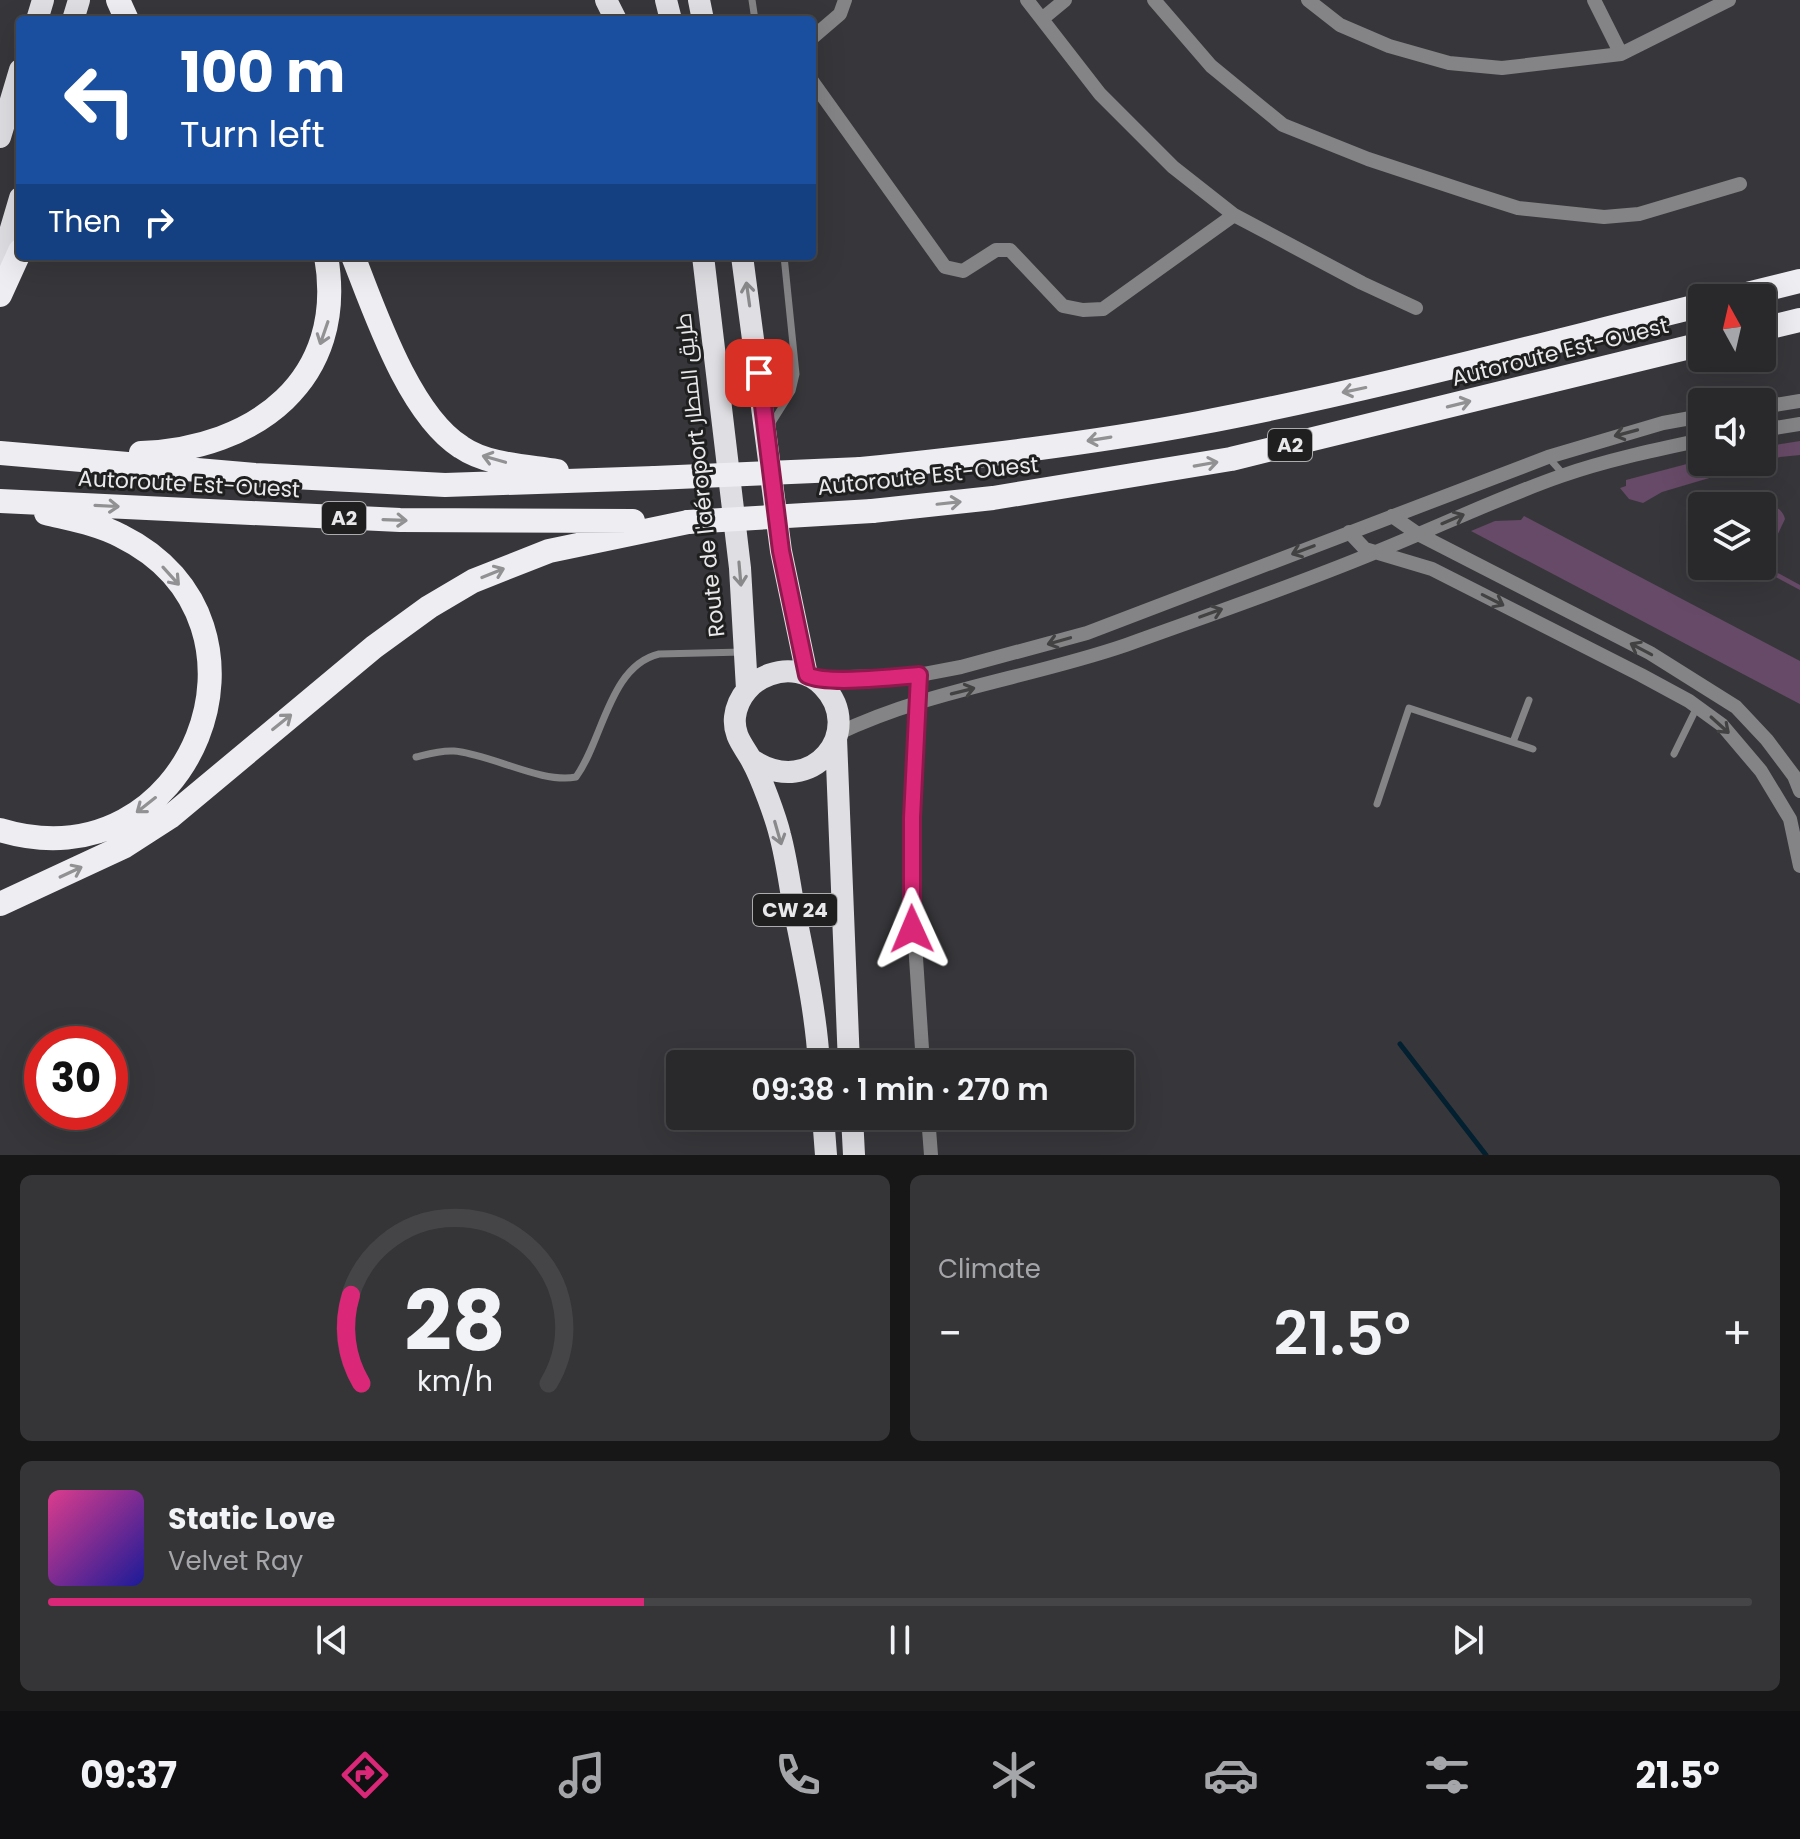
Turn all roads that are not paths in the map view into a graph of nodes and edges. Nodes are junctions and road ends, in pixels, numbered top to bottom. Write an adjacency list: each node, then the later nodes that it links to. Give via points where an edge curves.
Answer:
1 (845, 0): 9 (street, via 840,14)
2 (1027, 0): 8 (street)
3 (1065, 0): 8 (street)
4 (1154, 0): 14 (street, via 1211,66 1283,125 1518,208 1604,217 1639,214)
5 (1308, 0): 10 (street, via 1340,25 1449,63 1502,68)
6 (1594, 0): 10 (street)
7 (1721, 2): 10 (street)
8 (1042, 19): 16 (street, via 1100,94 1173,167)
9 (816, 35)
10 (1621, 54)
11 (16, 83): 13 (highway)
12 (816, 87): 16 (street, via 945,267 963,271 996,250 1010,250 1063,306 1103,309)
13 (0, 137)
14 (1740, 184)
15 (16, 212): 23 (highway)
16 (1234, 215): 27 (street)
17 (16, 260): 26 (highway)
18 (327, 260): 39 (highway, one-way to 39, via 329,320 318,351 279,405 247,428 206,445 166,452)
19 (355, 260): 42 (highway, one-way to 19, via 496,461 461,448 411,391)
20 (703, 260): 49 (highway, Route de l'aéroport طريق المطار, one-way to 49)
21 (743, 260): 37 (highway, one-way to 21)
22 (784, 260): 37 (lane, via 796,374 792,391)
23 (0, 266)
24 (1800, 281): 25 (highway)
25 (1776, 287)
26 (0, 295)
27 (1416, 308)
28 (1688, 308): 42 (highway, Autoroute Est-Ouest / A2, one-way to 42, bridge, via 1199,423 861,469)
29 (1800, 320): 30 (highway)
30 (1776, 326)
31 (1688, 347): 45 (highway, Autoroute Est-Ouest / A2, one-way to 31, bridge, via 993,498 1231,459)
32 (1800, 401): 33 (street)
33 (1776, 405)
34 (1688, 419): 40 (street, one-way to 40)
35 (1800, 424): 36 (street)
36 (1776, 428)
37 (767, 431): 51 (highway, via 781,551)
38 (1688, 444): 41 (street)
39 (7, 453): 42 (highway, Autoroute Est-Ouest / A2, via 445,485)
40 (1548, 457): 41 (lane); 44 (street)
41 (1564, 475): 47 (street, one-way to 41)
42 (655, 478)
43 (0, 501): 45 (highway, Autoroute Est-Ouest / A2, one-way to 45, via 400,520); 64 (highway, one-way to 64, via 121,535 168,570 201,627 210,667 203,726 190,756 171,784 148,804 125,820 69,839 35,839)
44 (1392, 516): 46 (street); 47 (street)
45 (688, 522): 66 (highway, one-way to 45, via 125,846 170,817 374,647 473,581 549,551)
46 (1349, 532): 48 (street); 50 (street, one-way to 50, via 1087,633)
47 (1418, 534): 48 (street); 62 (street, one-way to 47, via 1767,740 1736,707 1650,653)
48 (1375, 553): 54 (street, one-way to 48, via 1096,655); 55 (street, one-way to 55, via 1432,569)
49 (745, 652): 52 (highway, Route de l'aéroport طريق المطار); 60 (lane, via 659,654 634,665 622,679 576,777 557,779 454,751)
50 (919, 675): 51 (street); 54 (street)
51 (810, 677): 52 (highway, via 775,672); 56 (highway, via 832,697)
52 (747, 689): 61 (highway, via 735,717 736,733)
53 (1529, 700): 57 (lane)
54 (918, 702): 56 (street); 69 (street, via 911,882)
55 (1697, 707): 59 (lane); 65 (street, one-way to 65, via 1722,725 1761,771 1790,819)
56 (836, 736): 61 (highway, via 822,759 800,772 774,772); 68 (highway, CW 24)
57 (1513, 742): 58 (lane); 63 (lane, via 1409,708)
58 (1533, 749)
59 (1674, 754)
60 (416, 757)
61 (752, 760): 67 (highway, CW 24, one-way to 67, via 780,833)
62 (1800, 791)
63 (1377, 804)
64 (0, 830)
65 (1800, 866)
66 (0, 904)
67 (817, 1050)
68 (848, 1050)
69 (922, 1050)
70 (824, 1130): 73 (highway)
71 (853, 1130): 74 (highway)
72 (929, 1130): 75 (street)
73 (826, 1155)
74 (854, 1155)
75 (931, 1155)

